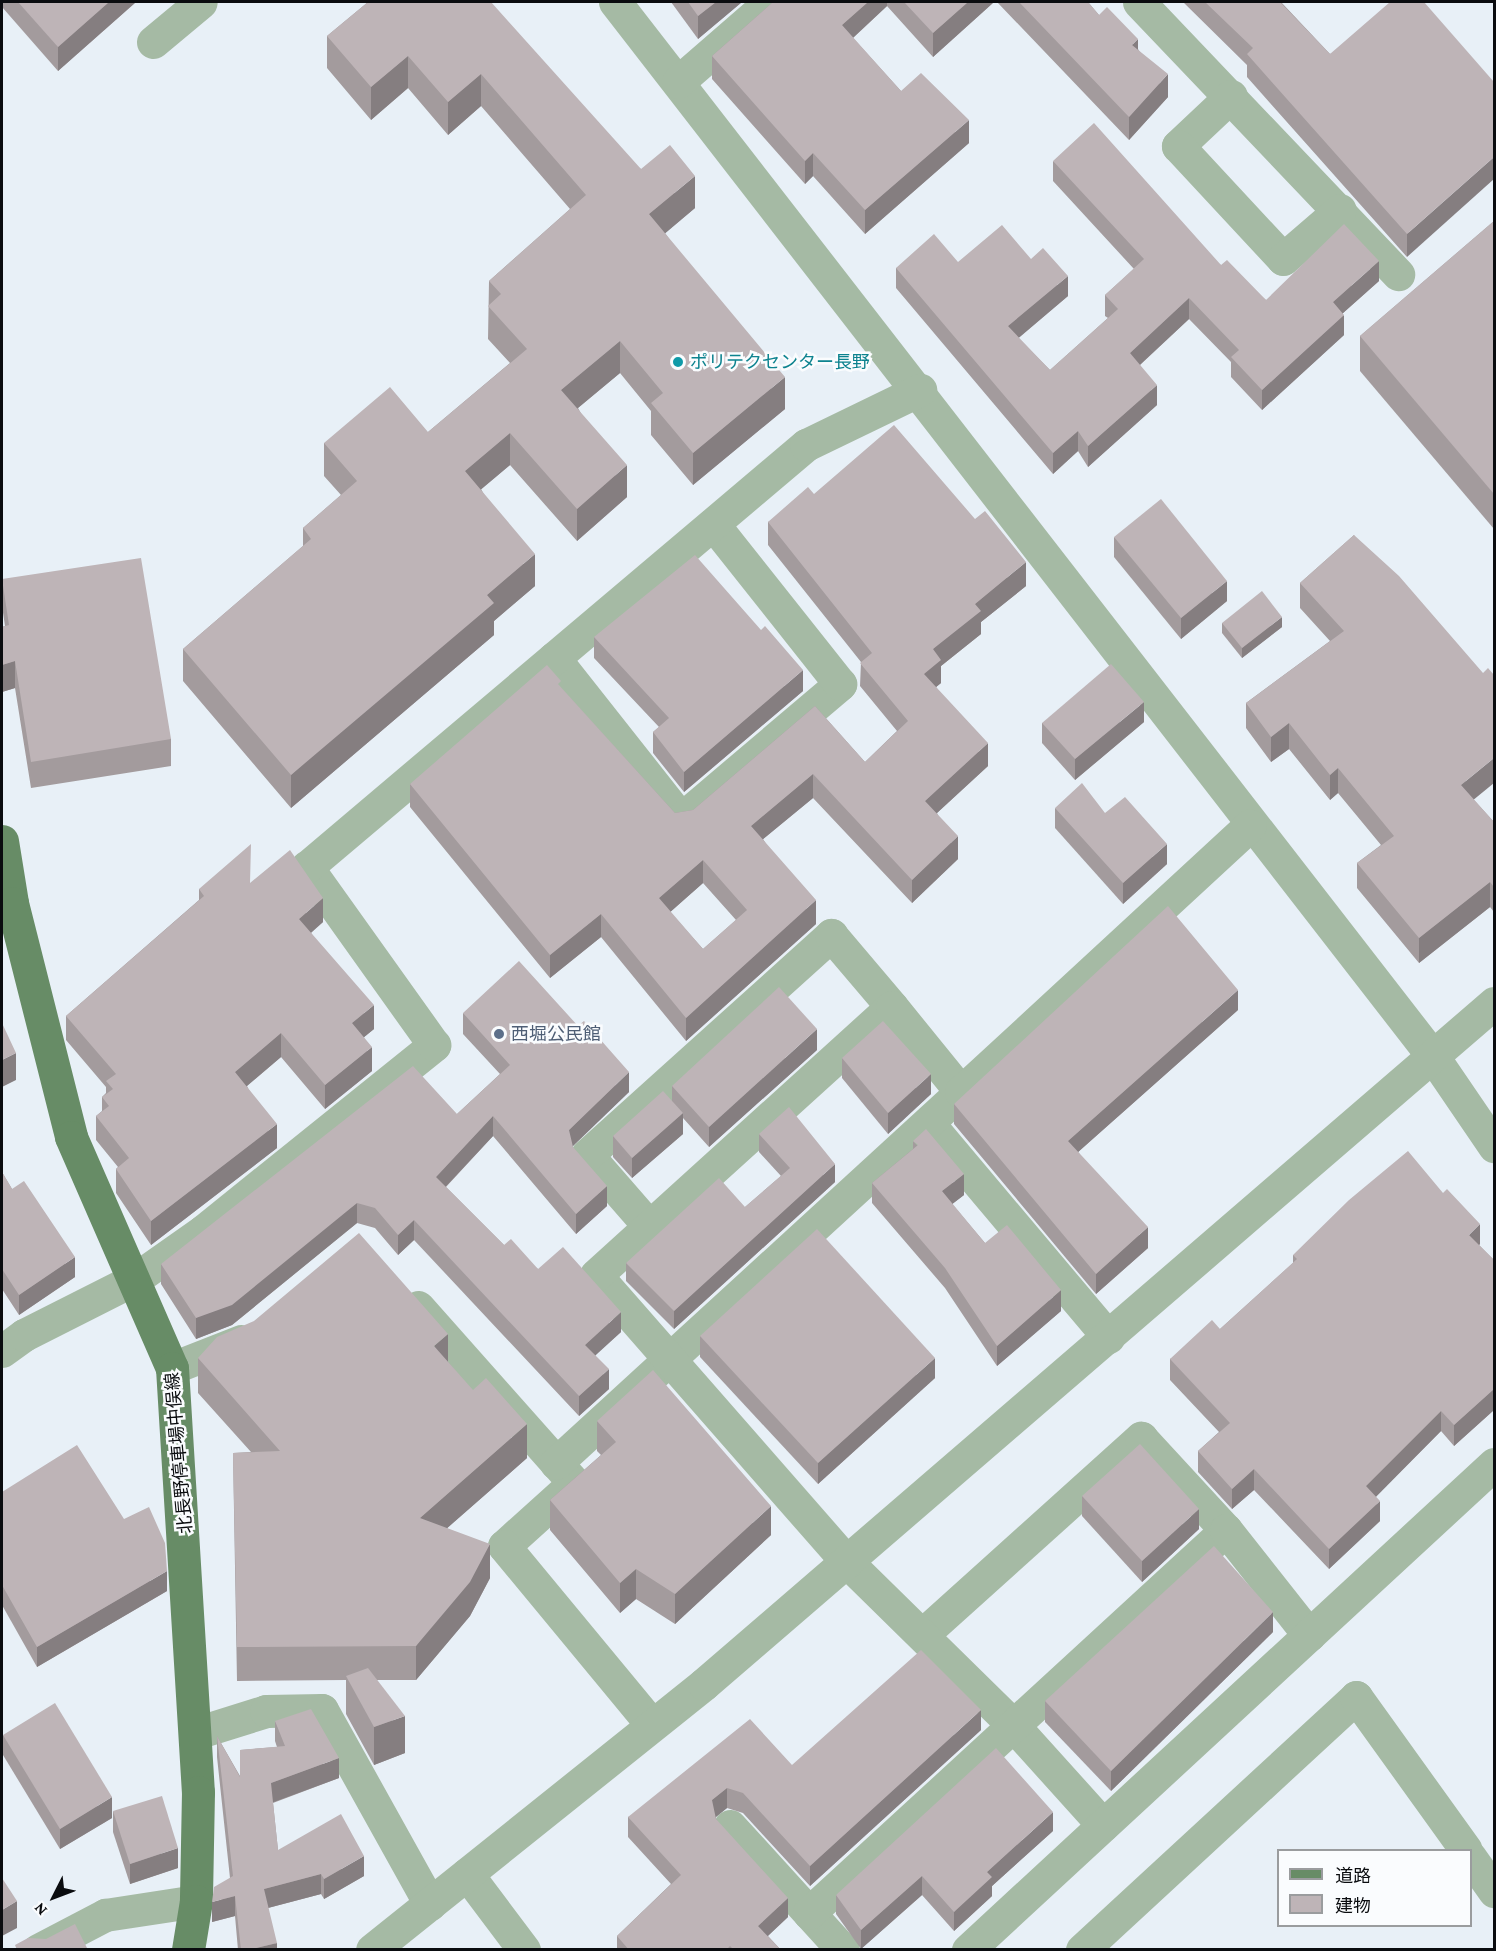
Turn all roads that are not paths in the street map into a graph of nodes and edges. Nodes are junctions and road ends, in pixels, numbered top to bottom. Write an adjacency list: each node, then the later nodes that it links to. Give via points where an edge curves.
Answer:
1 (201, 2): 5 (street)
2 (615, 2): 6 (street)
3 (770, 2): 6 (street)
4 (1139, 2): 7 (street)
5 (153, 42)
6 (678, 82): 10 (street)
7 (1231, 96): 8 (street); 8 (street, via 1178,146 1283,259)
8 (1340, 210): 9 (street)
9 (1398, 274)
10 (920, 390): 11 (street, via 806,445); 13 (street)
11 (713, 524): 12 (street); 12 (street, via 840,684 681,819)
12 (554, 658): 22 (street, via 307,867 434,1045)
13 (1250, 825): 17 (street); 18 (street)
14 (2, 841): 22 (main road, 北長野停車場中俣線, via 12,903 71,1137)
15 (1494, 1004): 17 (street)
16 (892, 1007): 18 (street); 21 (street); 21 (street, via 831,935 587,1155)
17 (1434, 1058): 20 (street); 25 (street)
18 (961, 1092): 19 (street)
19 (928, 1123): 25 (street); 27 (street)
20 (1494, 1146)
21 (649, 1227): 27 (street, via 596,1275)
22 (135, 1279): 26 (street, via 24,1335); 28 (main road, 北長野停車場中俣線)
23 (400, 1286): 29 (street)
24 (270, 1318): 28 (street, via 242,1341)
25 (1108, 1337): 32 (street)
26 (2, 1351)
27 (670, 1360): 29 (street); 32 (street)
28 (172, 1368): 37 (main road, 北長野停車場中俣線)
29 (555, 1463): 35 (street, via 574,1483 504,1546)
30 (1494, 1464): 34 (street)
31 (1226, 1530): 33 (street, via 1141,1438); 34 (street); 36 (street)
32 (847, 1562): 33 (street); 35 (street)
33 (922, 1635): 36 (street)
34 (1309, 1635): 38 (street)
35 (652, 1725): 42 (street)
36 (1013, 1725): 38 (street); 46 (street)
37 (196, 1733): 44 (main road, 北長野停車場中俣線); 45 (street, via 266,1711 322,1710)
38 (1103, 1825): 52 (street)
39 (730, 1826): 46 (street)
40 (1465, 1849): 53 (street, via 1356,1697)
41 (1472, 1860): 43 (street)
42 (466, 1874): 45 (street); 50 (street)
43 (1494, 1891)
44 (196, 1901): 47 (street, via 105,1915); 48 (main road, 北長野停車場中俣線)
45 (430, 1904): 49 (street)
46 (809, 1913): 51 (street)
47 (38, 1950)
48 (188, 1950)
49 (372, 1950)
50 (524, 1950)
51 (843, 1950)
52 (968, 1950)
53 (1082, 1950)

